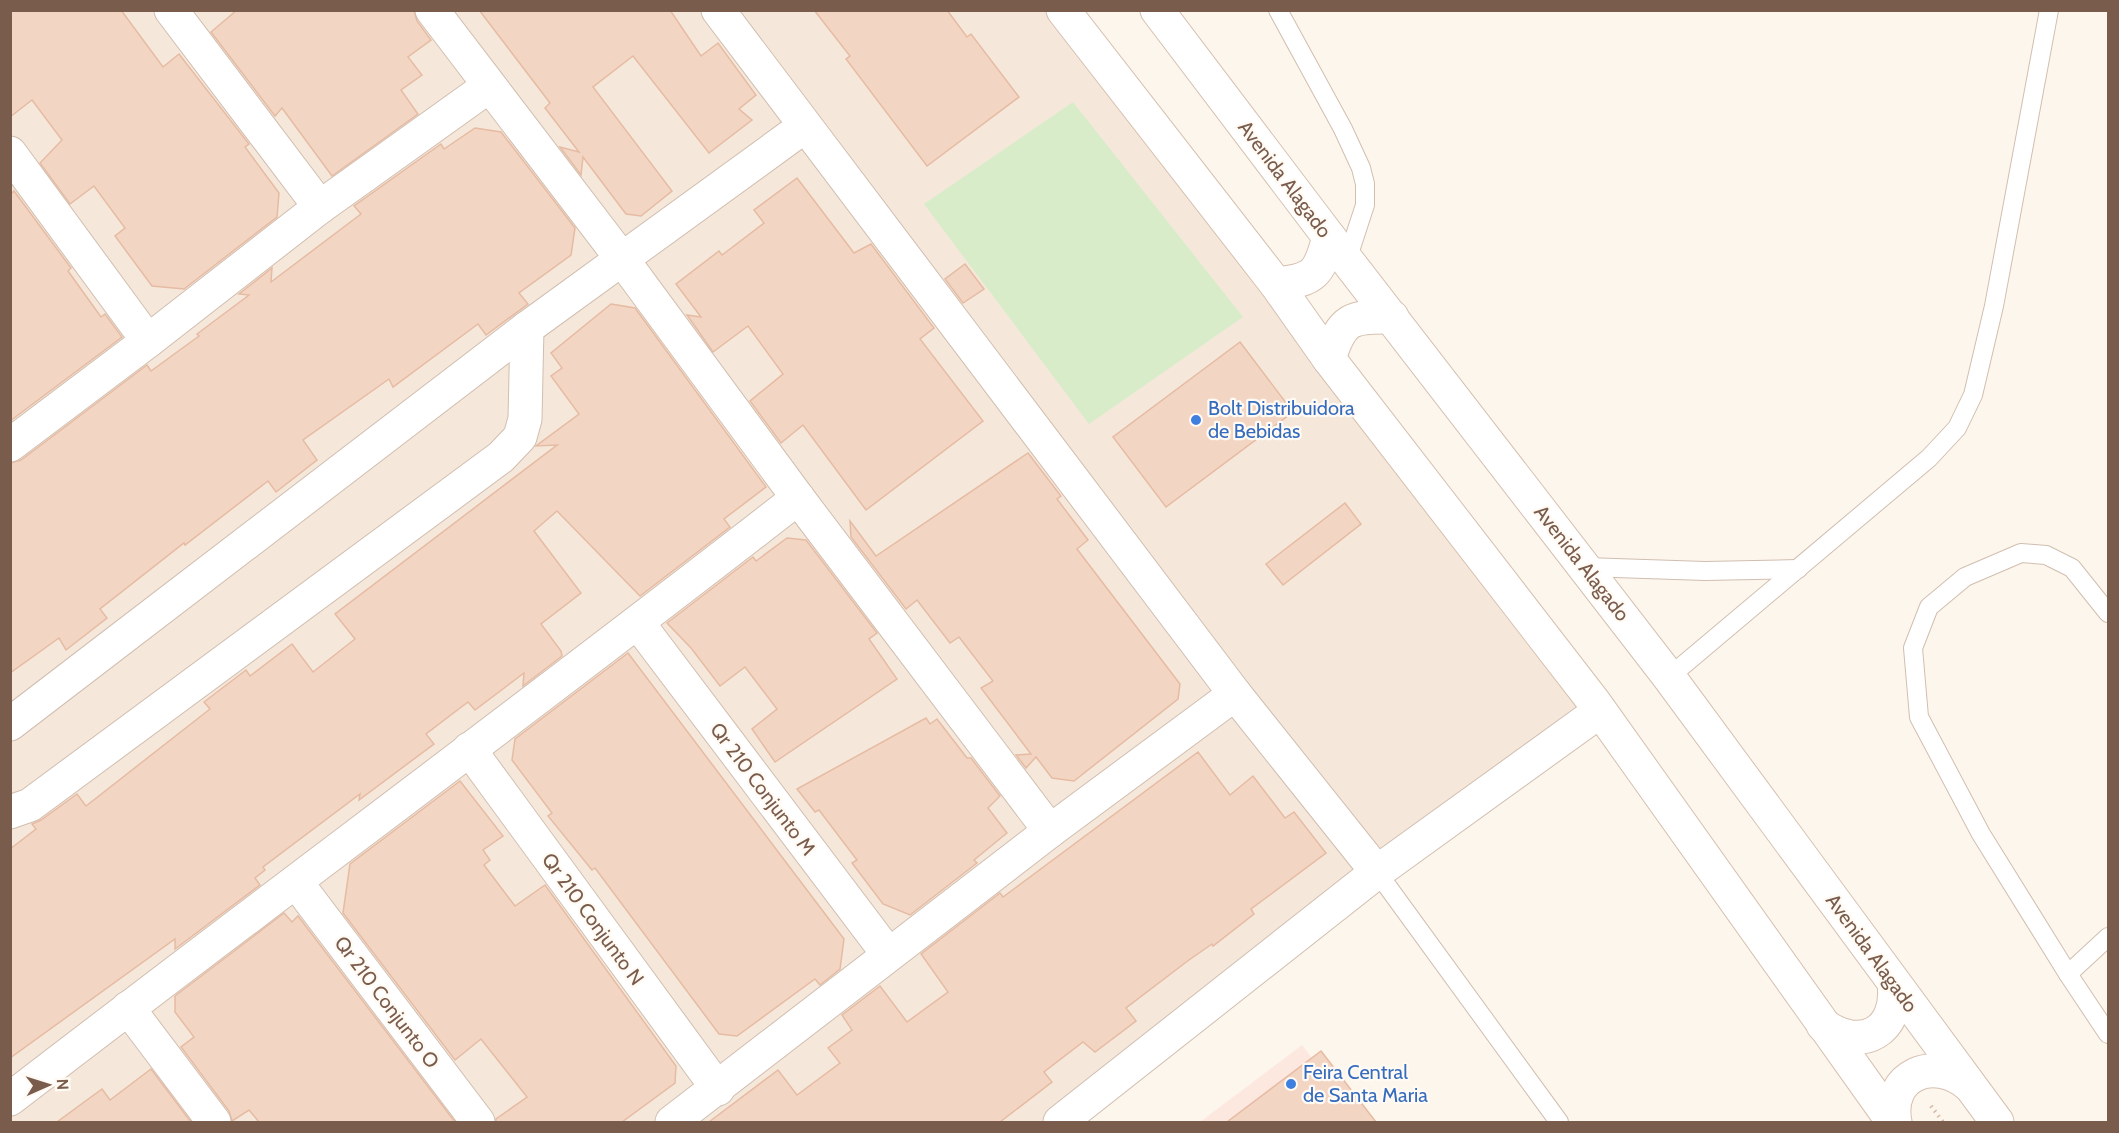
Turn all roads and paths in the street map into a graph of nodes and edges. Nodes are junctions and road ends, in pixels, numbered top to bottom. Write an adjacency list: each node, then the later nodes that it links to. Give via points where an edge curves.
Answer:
1 (171, 10): 11 (street)
2 (432, 10): 8 (street)
3 (718, 10): 9 (street)
4 (1063, 10): 14 (street)
5 (1157, 10): 12 (street, Avenida Alagado)
6 (1278, 10): 12 (lane, via 1361,168 1365,205)
7 (2049, 10): 22 (lane, via 1994,306 1973,395 1957,428 1929,459)
8 (489, 86): 11 (street); 13 (street)
9 (805, 126): 13 (street); 26 (street)
10 (10, 153): 17 (street)
11 (320, 207): 17 (street)
12 (1338, 248): 14 (street, via 1324,255 1316,272 1307,279); 15 (street, Avenida Alagado)
13 (622, 259): 16 (street); 20 (street)
14 (1276, 284): 18 (street)
15 (1392, 317): 18 (street, via 1353,320 1336,337); 21 (street, Avenida Alagado)
16 (527, 328): 28 (street); 30 (street, via 525,419 520,437 501,457 30,805)
17 (148, 341): 19 (street)
18 (1329, 359): 27 (street)
19 (10, 445)
20 (798, 498): 24 (street); 31 (street)
21 (1585, 567): 22 (lane); 25 (street, Avenida Alagado)
22 (1798, 569): 25 (lane)
23 (2109, 613): 36 (lane, via 2072,568 2046,555 2021,553 1965,577 1929,607 1913,648 1919,717 1981,834)
24 (638, 623): 29 (street); 35 (street, Qr 210 Conjunto M)
25 (1669, 677): 37 (street, Avenida Alagado)
26 (1235, 694): 31 (street); 32 (street)
27 (1600, 711): 32 (street); 39 (street)
28 (10, 724)
29 (469, 749): 33 (street); 42 (street, Qr 210 Conjunto N)
30 (10, 812)
31 (1050, 831): 35 (street)
32 (1377, 872): 47 (street); 48 (lane)
33 (296, 882): 38 (street); 45 (street, Qr 210 Conjunto O)
34 (2109, 937): 36 (lane)
35 (888, 954): 42 (street)
36 (2068, 974): 40 (lane)
37 (1894, 983): 39 (street, via 1893,1011 1875,1033 1848,1038); 41 (street, Avenida Alagado)
38 (128, 1008): 43 (street); 44 (street)
39 (1823, 1025): 49 (street)
40 (2109, 1034)
41 (1969, 1085): 49 (street, via 1947,1071 1921,1072 1900,1088); 50 (street, Avenida Alagado)
42 (717, 1089): 46 (street)
43 (10, 1099)
44 (214, 1122)
45 (478, 1122)
46 (672, 1122)
47 (1060, 1122)
48 (1559, 1122)
49 (1894, 1122)
50 (1997, 1122)

